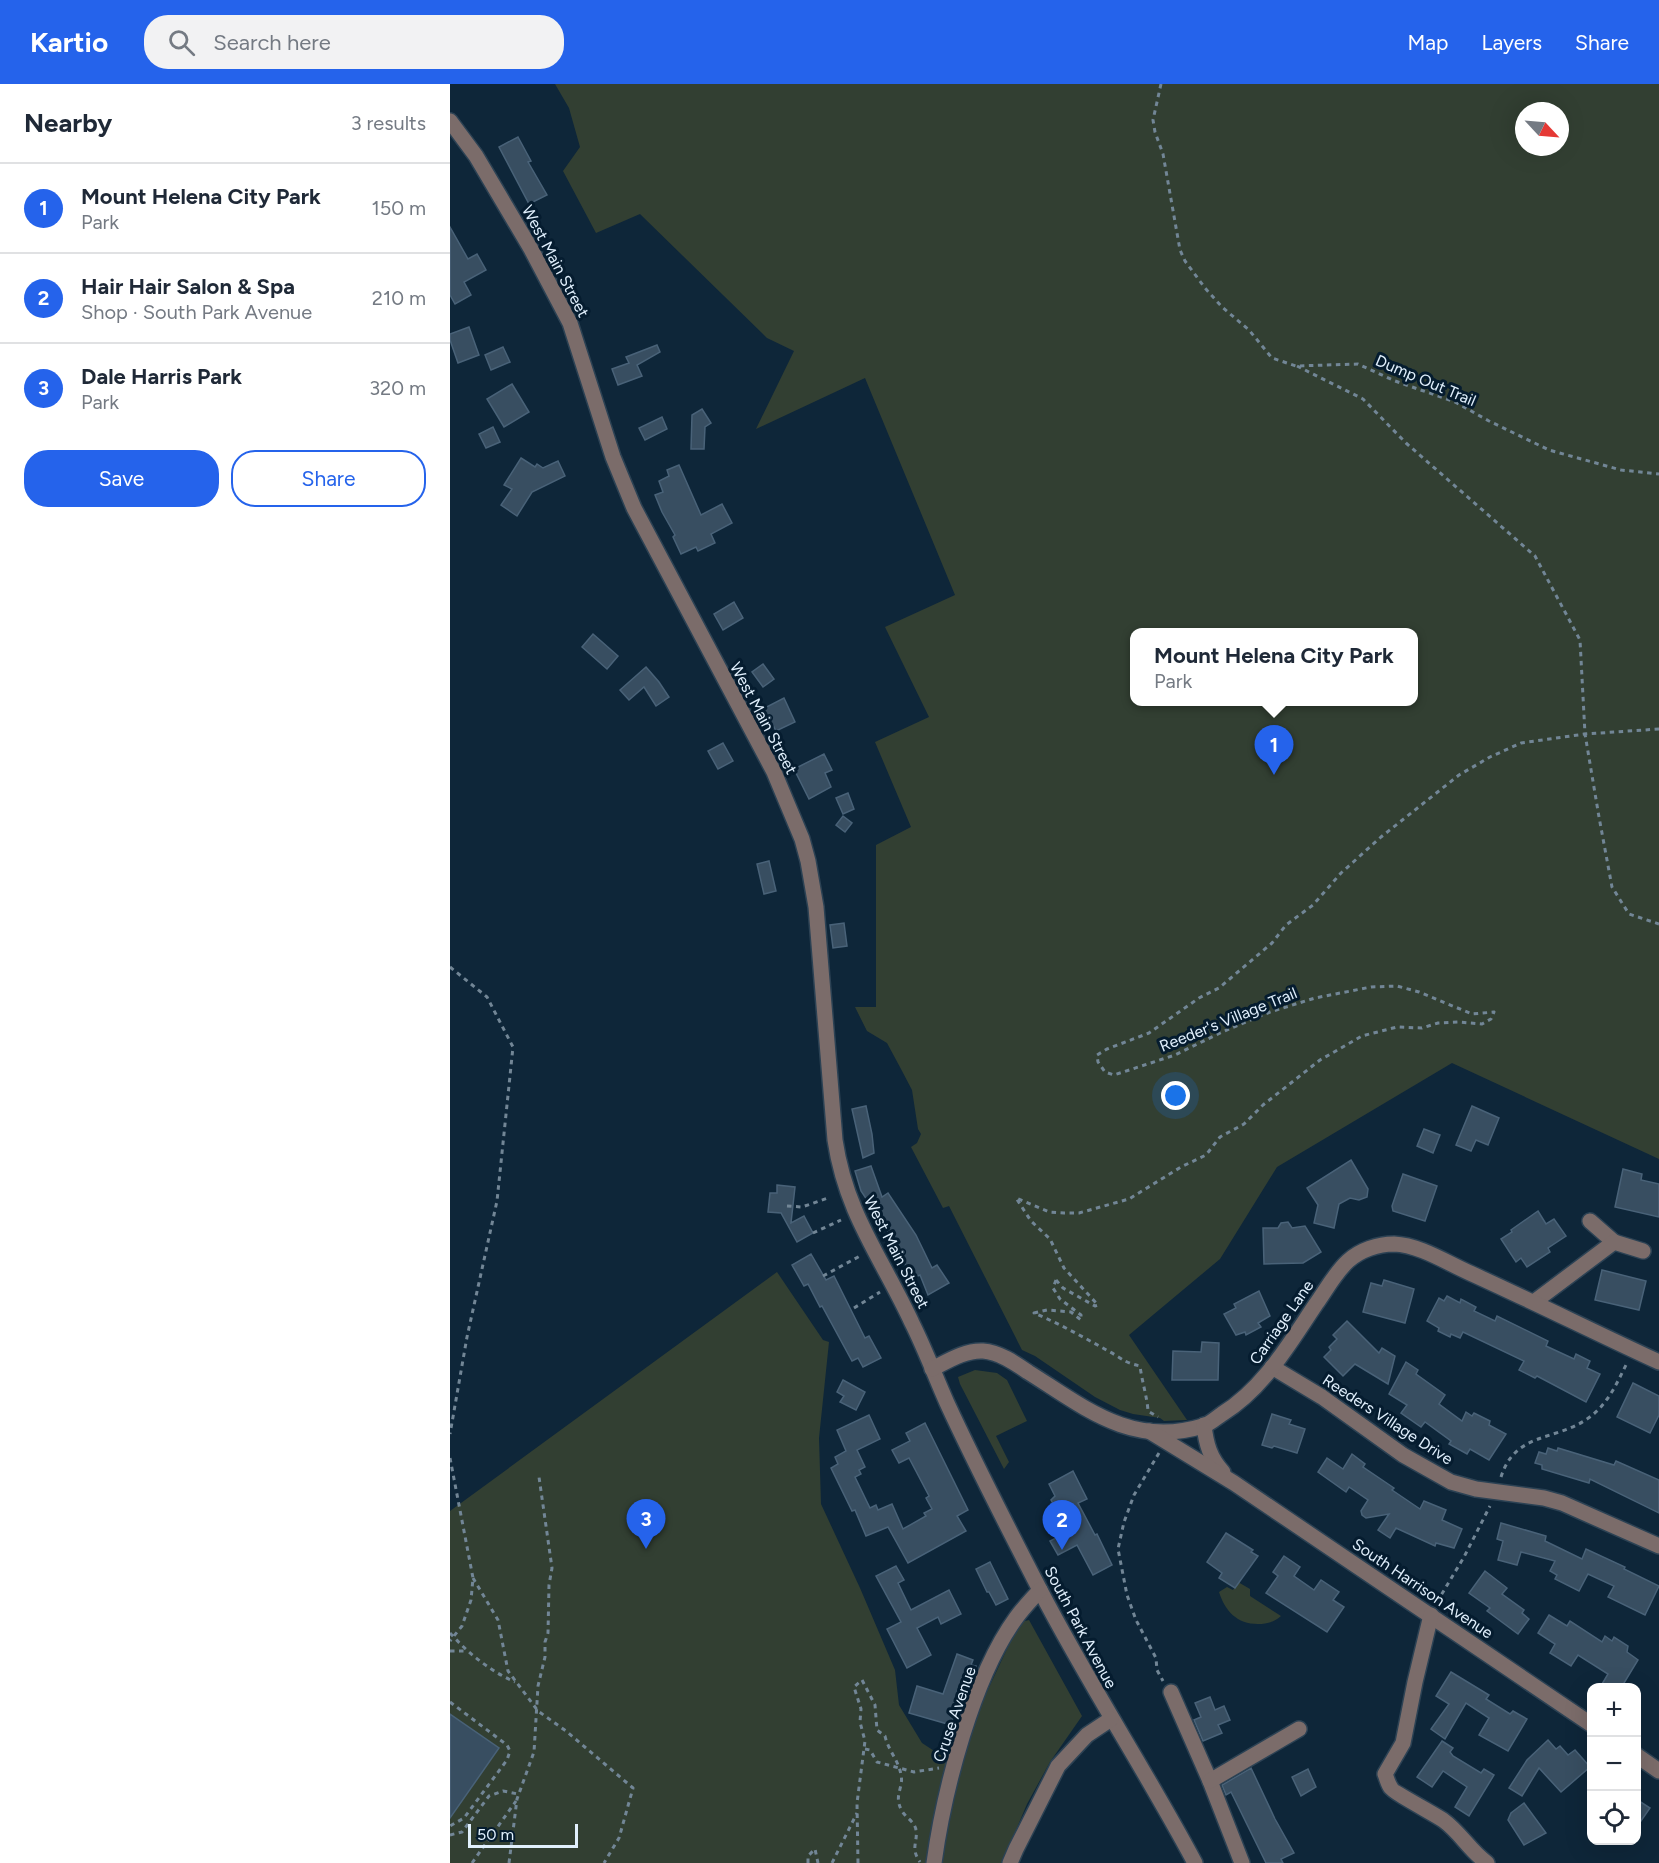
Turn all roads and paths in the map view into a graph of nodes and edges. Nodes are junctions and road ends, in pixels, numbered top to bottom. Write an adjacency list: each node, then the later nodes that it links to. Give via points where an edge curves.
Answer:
1 (1161, 84): 3 (path, Dump Out Trail, via 1155,132 1185,261 1222,308 1272,358)
2 (450, 121): 24 (street, West Main Street, via 476,156 570,323 613,457 634,508 794,816 808,861 816,907 838,1163 852,1208)
3 (1296, 366): 4 (path, Dump Out Trail, via 1358,364 1455,402 1549,450 1608,467); 6 (path, via 1363,399 1406,443 1535,556 1580,640)
4 (1659, 474)
5 (1659, 729): 6 (path, Reeder's Village Trail)
6 (1585, 734): 7 (path, via 1612,887 1629,914); 27 (path, Reeder's Village Trail, via 1521,743 1459,775 1381,837 1313,905 1219,988 1149,1033 1097,1055 1105,1072 1114,1075 1174,1055 1270,1012 1371,987 1397,986 1472,1014 1494,1012 1482,1024 1438,1023 1362,1035 1320,1060 1244,1124 1220,1137 1206,1155 1129,1199 1079,1213 1064,1213 1049,1212 1016,1198 1031,1221 1050,1239 1064,1268 1098,1305 1063,1288 1056,1280 1053,1288 1060,1299 1081,1314 1082,1320 1071,1312 1034,1313 1126,1363 1140,1366 1148,1411)
7 (1659, 924)
8 (450, 967): 28 (path, via 487,997 513,1047 497,1201)
9 (828, 1198): 10 (path, via 802,1207)
10 (787, 1206)
11 (841, 1220): 13 (path)
12 (1590, 1221): 14 (street)
13 (813, 1233)
14 (1614, 1242): 15 (street); 19 (street)
15 (1643, 1251)
16 (860, 1256): 17 (path)
17 (823, 1276)
18 (880, 1292): 20 (path)
19 (1534, 1302): 21 (street, Carriage Lane); 23 (street, Carriage Lane, via 1406,1245 1376,1245 1349,1260 1335,1276)
20 (854, 1308)
21 (1633, 1350): 22 (street, Carriage Lane); 33 (path, via 1604,1404 1574,1427 1519,1448 1507,1461)
22 (1659, 1362)
23 (1272, 1367): 25 (street, Carriage Lane, via 1237,1405); 33 (street, Reeders Village Drive, via 1437,1475 1476,1489)
24 (932, 1369): 26 (street, Carriage Lane, via 969,1352 984,1351 1008,1359 1111,1422); 36 (street, South Park Avenue)
25 (1204, 1425): 27 (street, Carriage Lane); 32 (street, South Harrison Avenue, via 1211,1456)
26 (1147, 1430): 27 (street, Carriage Lane); 32 (street, South Harrison Avenue)
27 (1177, 1430)
28 (450, 1434)
29 (1162, 1449): 44 (path, via 1134,1496 1118,1549 1136,1620)
30 (450, 1458): 35 (path)
31 (539, 1477): 46 (path, via 552,1568)
32 (1234, 1483): 37 (street, South Harrison Avenue)
33 (1496, 1491): 34 (street, Reeders Village Drive, via 1562,1503); 37 (path)
34 (1659, 1546)
35 (473, 1578): 39 (path, via 471,1600 462,1626); 43 (path, via 498,1620 508,1671)
36 (1040, 1590): 47 (street, South Park Avenue); 53 (street, Cruse Avenue, via 1016,1618 992,1660)
37 (1431, 1615): 48 (street, South Harrison Avenue); 73 (street, via 1403,1743 1385,1774 1391,1790 1444,1821)
38 (450, 1633): 39 (path)
39 (453, 1637): 40 (path); 41 (path)
40 (450, 1641)
41 (467, 1650): 42 (path); 43 (path)
42 (450, 1652)
43 (516, 1682): 46 (path)
44 (1171, 1692): 55 (street)
45 (450, 1702): 59 (path, via 510,1751 464,1818)
46 (538, 1711): 56 (path, via 534,1752); 63 (path, via 633,1788 619,1838)
47 (1111, 1719): 70 (street, via 1087,1735 1058,1766); 71 (street, South Park Avenue)
48 (1587, 1722)
49 (1299, 1729): 55 (street)
50 (864, 1749): 52 (path, via 870,1750 877,1762); 52 (path, via 861,1709 854,1687 862,1680 875,1705 877,1730 885,1736); 58 (path)
51 (1641, 1758): 54 (street)
52 (899, 1768): 53 (path, via 914,1772 937,1768); 68 (path, via 902,1782 898,1800 916,1830 913,1844)
53 (953, 1771): 69 (street, Cruse Avenue)
54 (1659, 1771)
55 (1210, 1781): 72 (street)
56 (519, 1794): 57 (path); 60 (path, via 503,1791 489,1796 462,1832)
57 (517, 1799): 61 (path); 62 (path)
58 (857, 1813): 66 (path); 67 (path)
59 (450, 1826)
60 (450, 1835)
61 (472, 1863)
62 (509, 1863)
63 (604, 1863)
64 (808, 1863): 65 (path, via 808,1856 815,1849)
65 (818, 1863)
66 (832, 1863)
67 (858, 1863)
68 (921, 1863)
69 (934, 1863)
70 (1010, 1863)
71 (1195, 1863)
72 (1242, 1863)
73 (1487, 1863)

